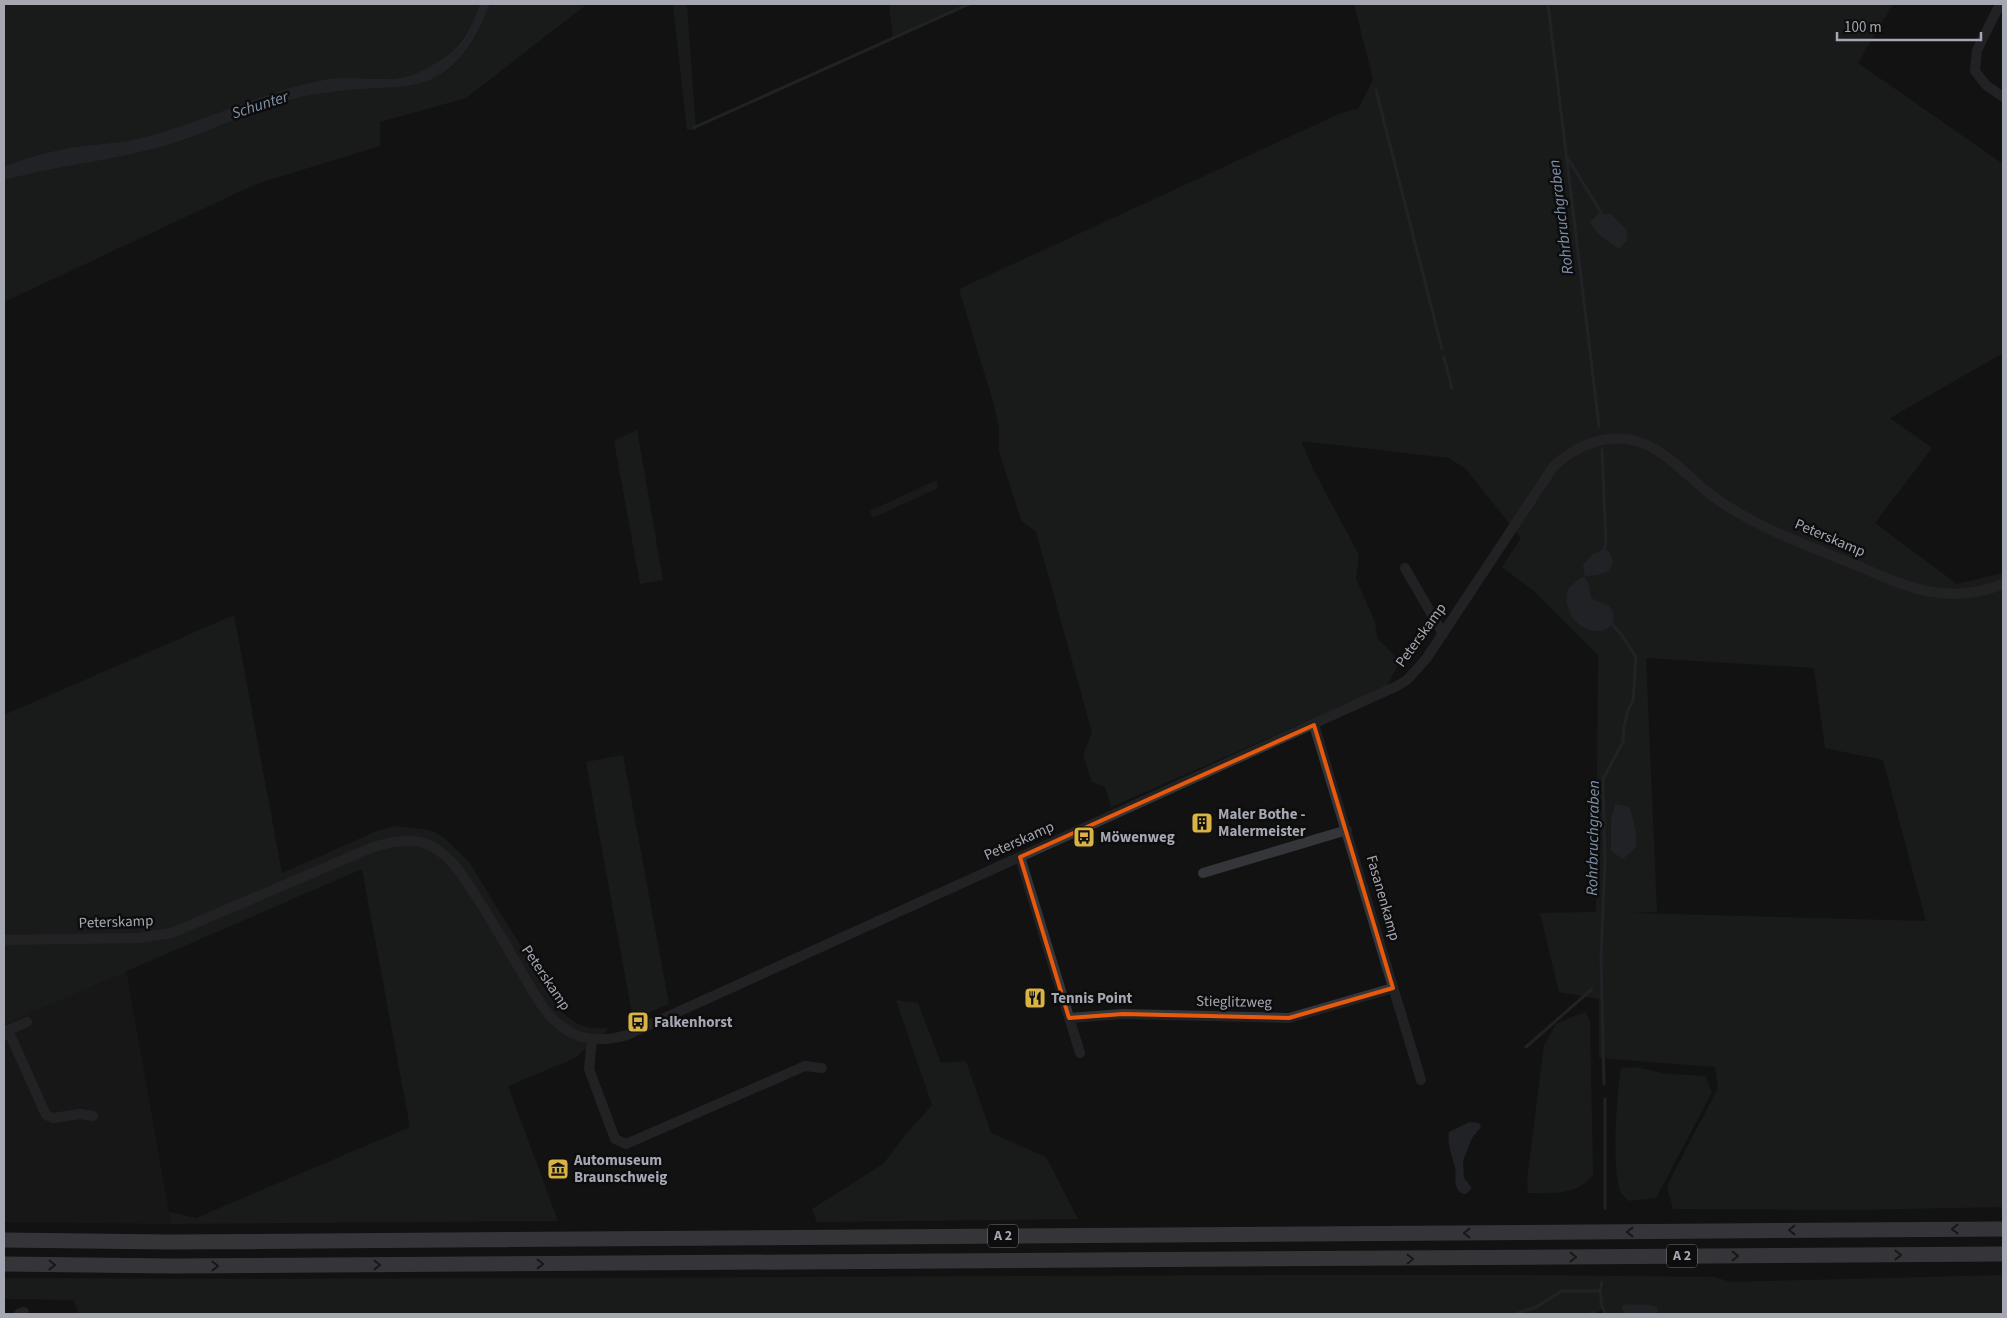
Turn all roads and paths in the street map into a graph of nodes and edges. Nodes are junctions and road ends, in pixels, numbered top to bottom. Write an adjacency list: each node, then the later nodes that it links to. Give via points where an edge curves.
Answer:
1 (2000, 4): 2 (street, via 1977,50 1975,71)
2 (2003, 97)
3 (1405, 568): 5 (street)
4 (2003, 584): 5 (street, Peterskamp, via 1958,594 1905,585 1734,510 1652,448 1633,440 1610,440 1571,451 1553,467)
5 (1443, 634): 6 (street, Peterskamp, via 1408,680)
6 (1314, 725): 7 (street, Fasanenkamp); 8 (street, Peterskamp)
7 (1347, 830): 9 (street); 11 (street, Fasanenkamp)
8 (1020, 857): 12 (street); 15 (street, Peterskamp, via 638,1030 619,1038)
9 (1203, 873)
10 (4, 940): 15 (street, Peterskamp, via 138,938 172,933 373,847 399,840 420,841 445,855 462,875 551,1016 570,1032)
11 (1393, 988): 12 (street, Stieglitzweg, via 1289,1018 1123,1014); 18 (street, Fasanenkamp)
12 (1069, 1018): 16 (street)
13 (27, 1022): 14 (street)
14 (4, 1033): 19 (street, via 12,1039 46,1115 52,1118 80,1114)
15 (592, 1039): 17 (street, via 591,1074 615,1139 626,1144 804,1066)
16 (1080, 1053)
17 (822, 1068)
18 (1421, 1080)
19 (93, 1116)
20 (2003, 1229): 21 (highway, A 2, one-way to 21, via 168,1242)
21 (4, 1240)
22 (2003, 1254): 23 (highway, A 2, one-way to 22, via 172,1266)
23 (4, 1264)

